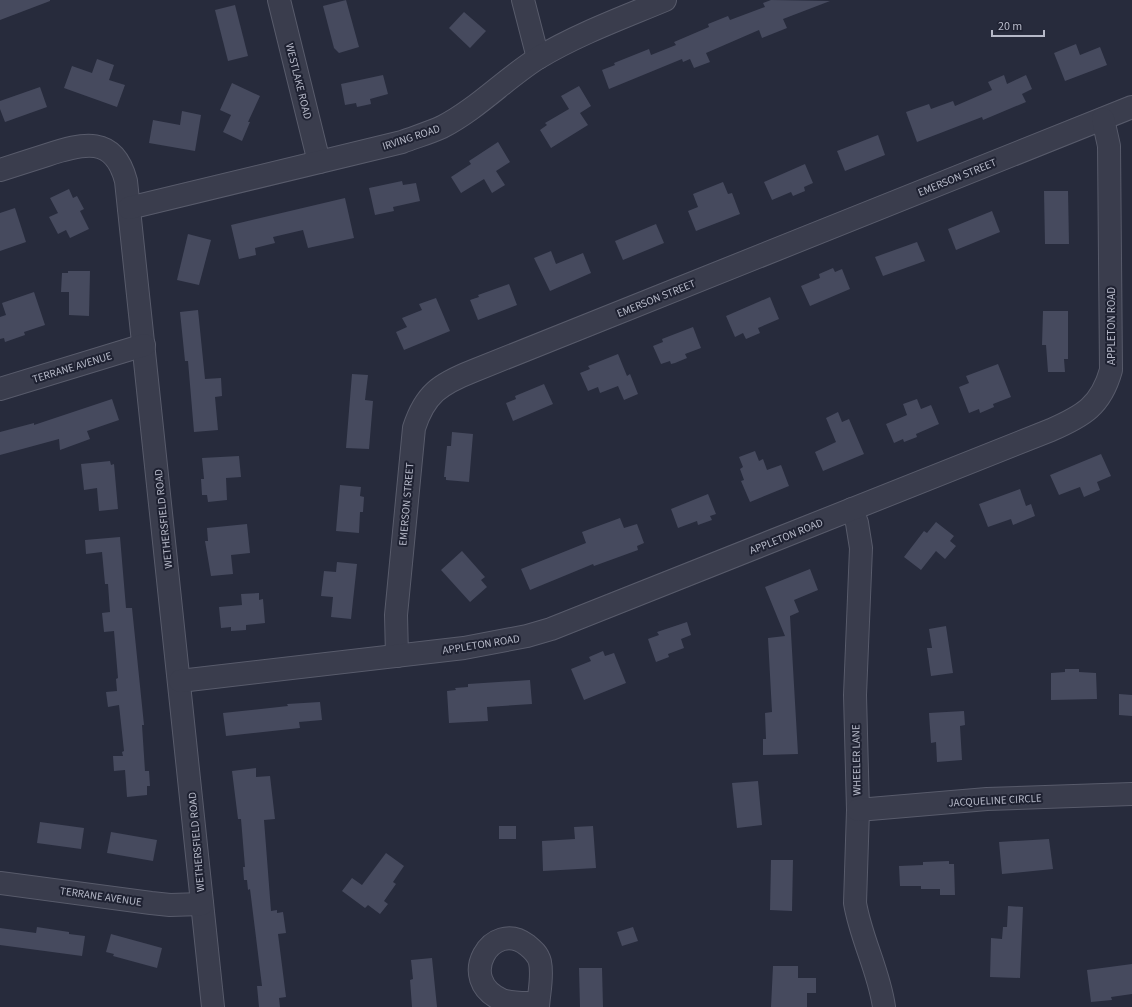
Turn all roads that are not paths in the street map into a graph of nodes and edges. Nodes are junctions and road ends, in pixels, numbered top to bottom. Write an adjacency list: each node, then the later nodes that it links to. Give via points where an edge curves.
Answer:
1 (279, 0): 7 (street, WESTLAKE ROAD)
2 (523, 0): 4 (street)
3 (665, 0): 4 (street, IRVING ROAD, via 584,34)
4 (538, 58): 7 (street, IRVING ROAD, via 442,127 402,142)
5 (1132, 107): 6 (street, EMERSON STREET)
6 (1103, 119): 12 (street, APPLETON ROAD, via 1109,146 1112,345 1107,387 1086,412 1070,422); 13 (street, EMERSON STREET, via 455,378 440,388 428,398 414,428 396,615)
7 (319, 162): 9 (street, IRVING ROAD)
8 (0, 170): 9 (street, WETHERSFIELD ROAD, via 70,147 103,147 118,160 123,169)
9 (129, 208): 10 (street, WETHERSFIELD ROAD)
10 (144, 345): 11 (street, TERRANE AVENUE); 14 (street, WETHERSFIELD ROAD)
11 (0, 389)
12 (852, 509): 13 (street, APPLETON ROAD, via 551,629 497,642); 16 (street, WHEELER LANE, via 862,548 855,695)
13 (397, 656): 14 (street, APPLETON ROAD)
14 (180, 681): 18 (street, WETHERSFIELD ROAD)
15 (1132, 794): 16 (street, JACQUELINE CIRCLE, via 987,799)
16 (858, 810): 20 (street, WHEELER LANE, via 855,903)
17 (0, 883): 18 (street, TERRANE AVENUE, via 170,905)
18 (202, 904): 19 (street, WETHERSFIELD ROAD)
19 (213, 1007)
20 (884, 1007)

